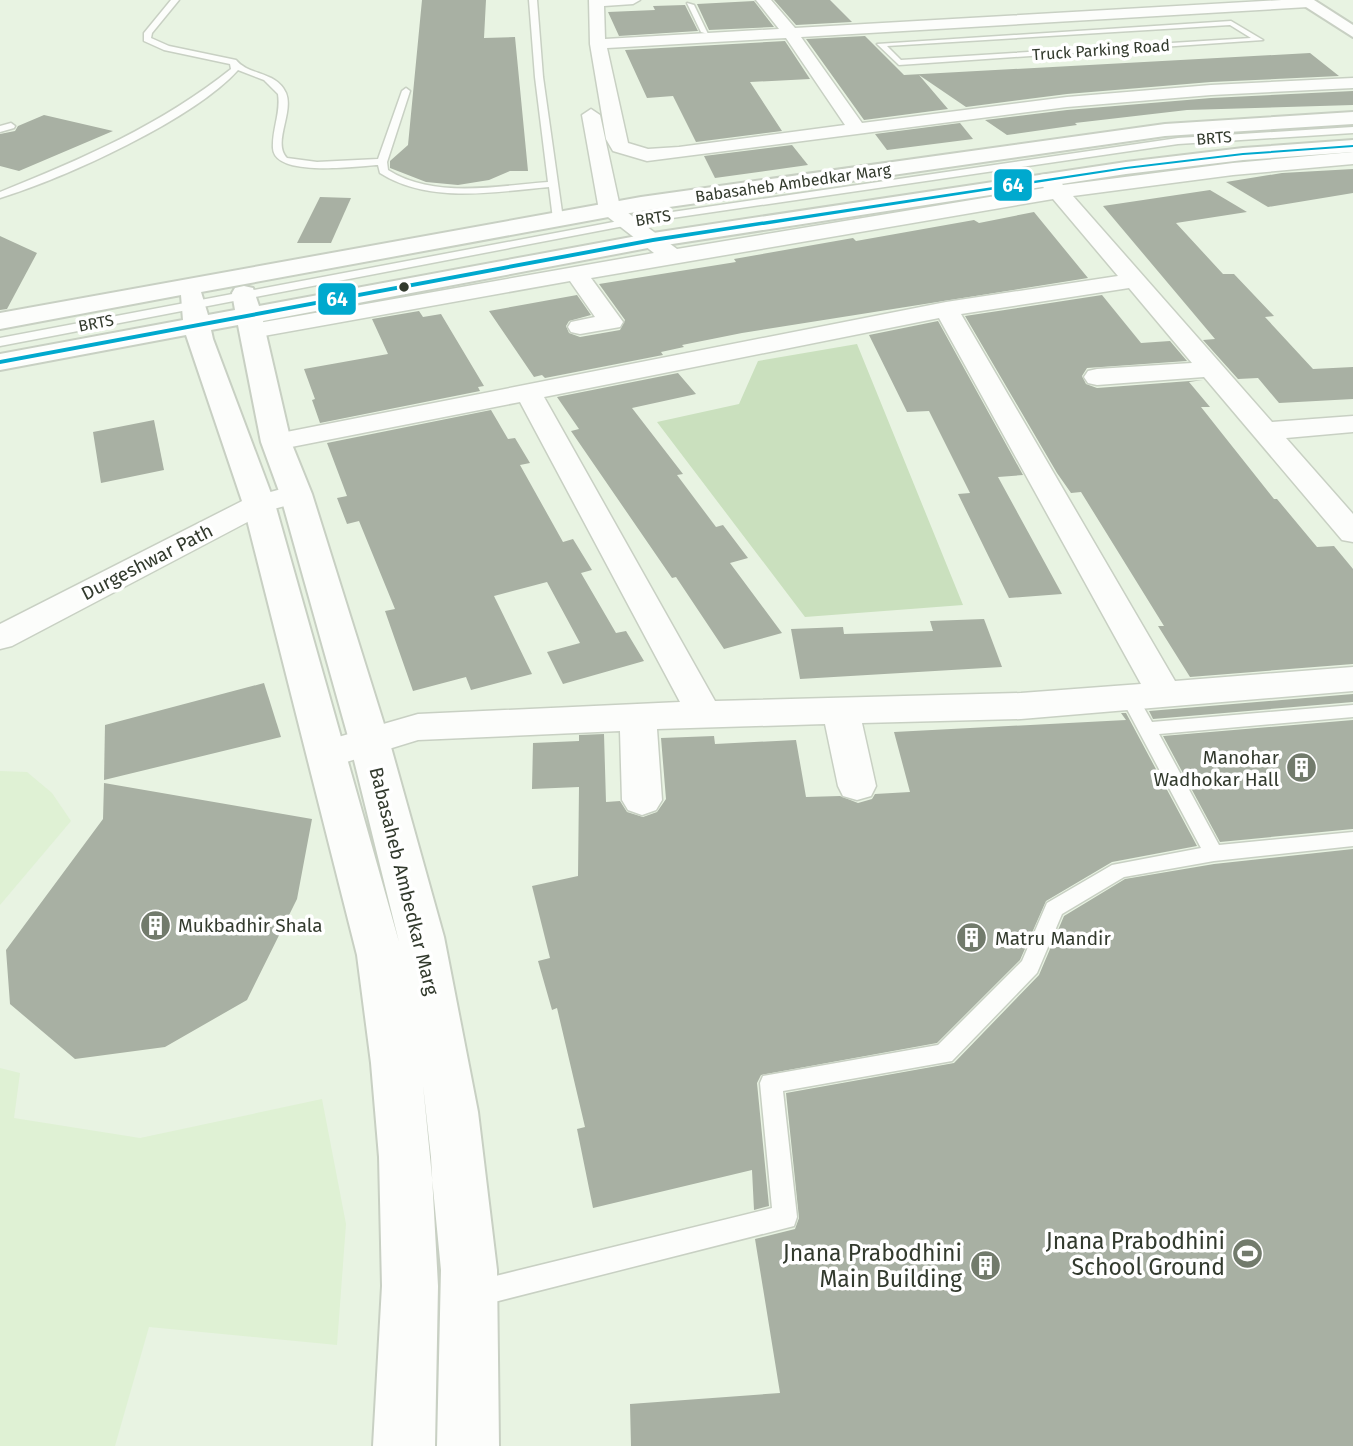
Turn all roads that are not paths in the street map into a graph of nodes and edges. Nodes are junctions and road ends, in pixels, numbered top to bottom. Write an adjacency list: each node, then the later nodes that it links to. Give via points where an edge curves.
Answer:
1 (175, 0): 19 (lane, via 147,39)
2 (533, 0): 31 (lane)
3 (633, 0): 6 (street)
4 (764, 0): 11 (street)
5 (1249, 0): 10 (street)
6 (596, 1): 15 (street)
7 (1306, 1): 8 (main road); 10 (street); 13 (main road)
8 (1331, 1)
9 (690, 5): 12 (lane)
10 (1015, 16): 11 (street, via 954,16); 14 (lane, Truck Parking Road)
11 (788, 31): 12 (street); 15 (street); 25 (street)
12 (705, 32): 15 (street)
13 (1353, 32)
14 (1038, 34): 16 (lane); 17 (lane, Truck Parking Road, via 881,44 899,62); 17 (lane, Truck Parking Road, via 1231,23 1259,40)
15 (598, 40): 25 (street, via 616,139 620,147 632,152 679,153)
16 (1051, 44): 17 (lane); 18 (lane)
17 (1062, 52)
18 (911, 53)
19 (236, 66): 30 (lane, via 269,80 284,98 277,146 285,161); 33 (lane, via 142,134)
20 (1353, 83): 25 (street, via 1114,98)
21 (406, 91): 30 (lane)
22 (586, 91): 34 (street)
23 (1353, 118): 34 (main road, Babasaheb Ambedkar Marg, via 1165,130)
24 (10, 126): 26 (lane)
25 (857, 129)
26 (0, 130)
27 (1353, 130): 34 (lane, BRTS, via 1178,141)
28 (1353, 146): 32 (main road, Babasaheb Ambedkar Marg, via 1243,154)
29 (1353, 158): 32 (street, Babasaheb Ambedkar Marg)
30 (382, 162): 31 (lane, via 383,171 391,178 427,186 467,189)
31 (554, 184): 35 (lane)
32 (1052, 185): 36 (main road, Babasaheb Ambedkar Marg); 38 (street)
33 (0, 195)
34 (619, 216): 35 (main road, Babasaheb Ambedkar Marg); 36 (street); 39 (lane, BRTS)
35 (558, 219): 39 (main road, Babasaheb Ambedkar Marg)
36 (662, 248): 37 (street, Babasaheb Ambedkar Marg); 39 (main road, Babasaheb Ambedkar Marg)
37 (575, 272): 39 (street, Babasaheb Ambedkar Marg); 43 (street, via 611,321)
38 (1136, 280): 40 (street); 46 (street)
39 (246, 305): 41 (main road, Babasaheb Ambedkar Marg); 41 (main road, Babasaheb Ambedkar Marg); 51 (main road, Babasaheb Ambedkar Marg)
40 (946, 309): 48 (street); 56 (street)
41 (195, 313): 42 (main road); 44 (lane, BRTS); 45 (main road); 52 (main road, Babasaheb Ambedkar Marg)
42 (0, 321)
43 (580, 327)
44 (0, 342)
45 (0, 362)
46 (1212, 369): 47 (street); 50 (street)
47 (1097, 377)
48 (529, 393): 51 (street); 60 (street)
49 (1353, 424): 50 (street)
50 (1265, 431): 53 (street)
51 (276, 442): 52 (main road, Babasaheb Ambedkar Marg)
52 (278, 499): 54 (street, Durgeshwar Path); 63 (main road, Babasaheb Ambedkar Marg); 64 (main road, Babasaheb Ambedkar Marg)
53 (1353, 533)
54 (0, 638)
55 (1353, 679): 56 (street)
56 (1165, 694): 57 (street)
57 (1129, 696): 58 (street, via 1021,705); 62 (lane)
58 (841, 710): 60 (street); 65 (street)
59 (1353, 711): 62 (lane)
60 (704, 714): 61 (street)
61 (638, 717): 63 (street, via 418,727); 66 (street)
62 (1147, 729): 68 (lane)
63 (369, 740): 64 (street); 69 (main road, Babasaheb Ambedkar Marg, via 421,937 442,1049 453,1112)
64 (327, 754): 70 (main road, Babasaheb Ambedkar Marg, via 380,955 396,1063 410,1286)
65 (857, 786)
66 (642, 800)
67 (1353, 839): 68 (lane)
68 (1214, 853): 69 (lane, via 1119,870 1054,909 1030,967 944,1054 771,1083 785,1217)
69 (469, 1296): 71 (main road, Babasaheb Ambedkar Marg)
70 (404, 1446)
71 (468, 1446)

